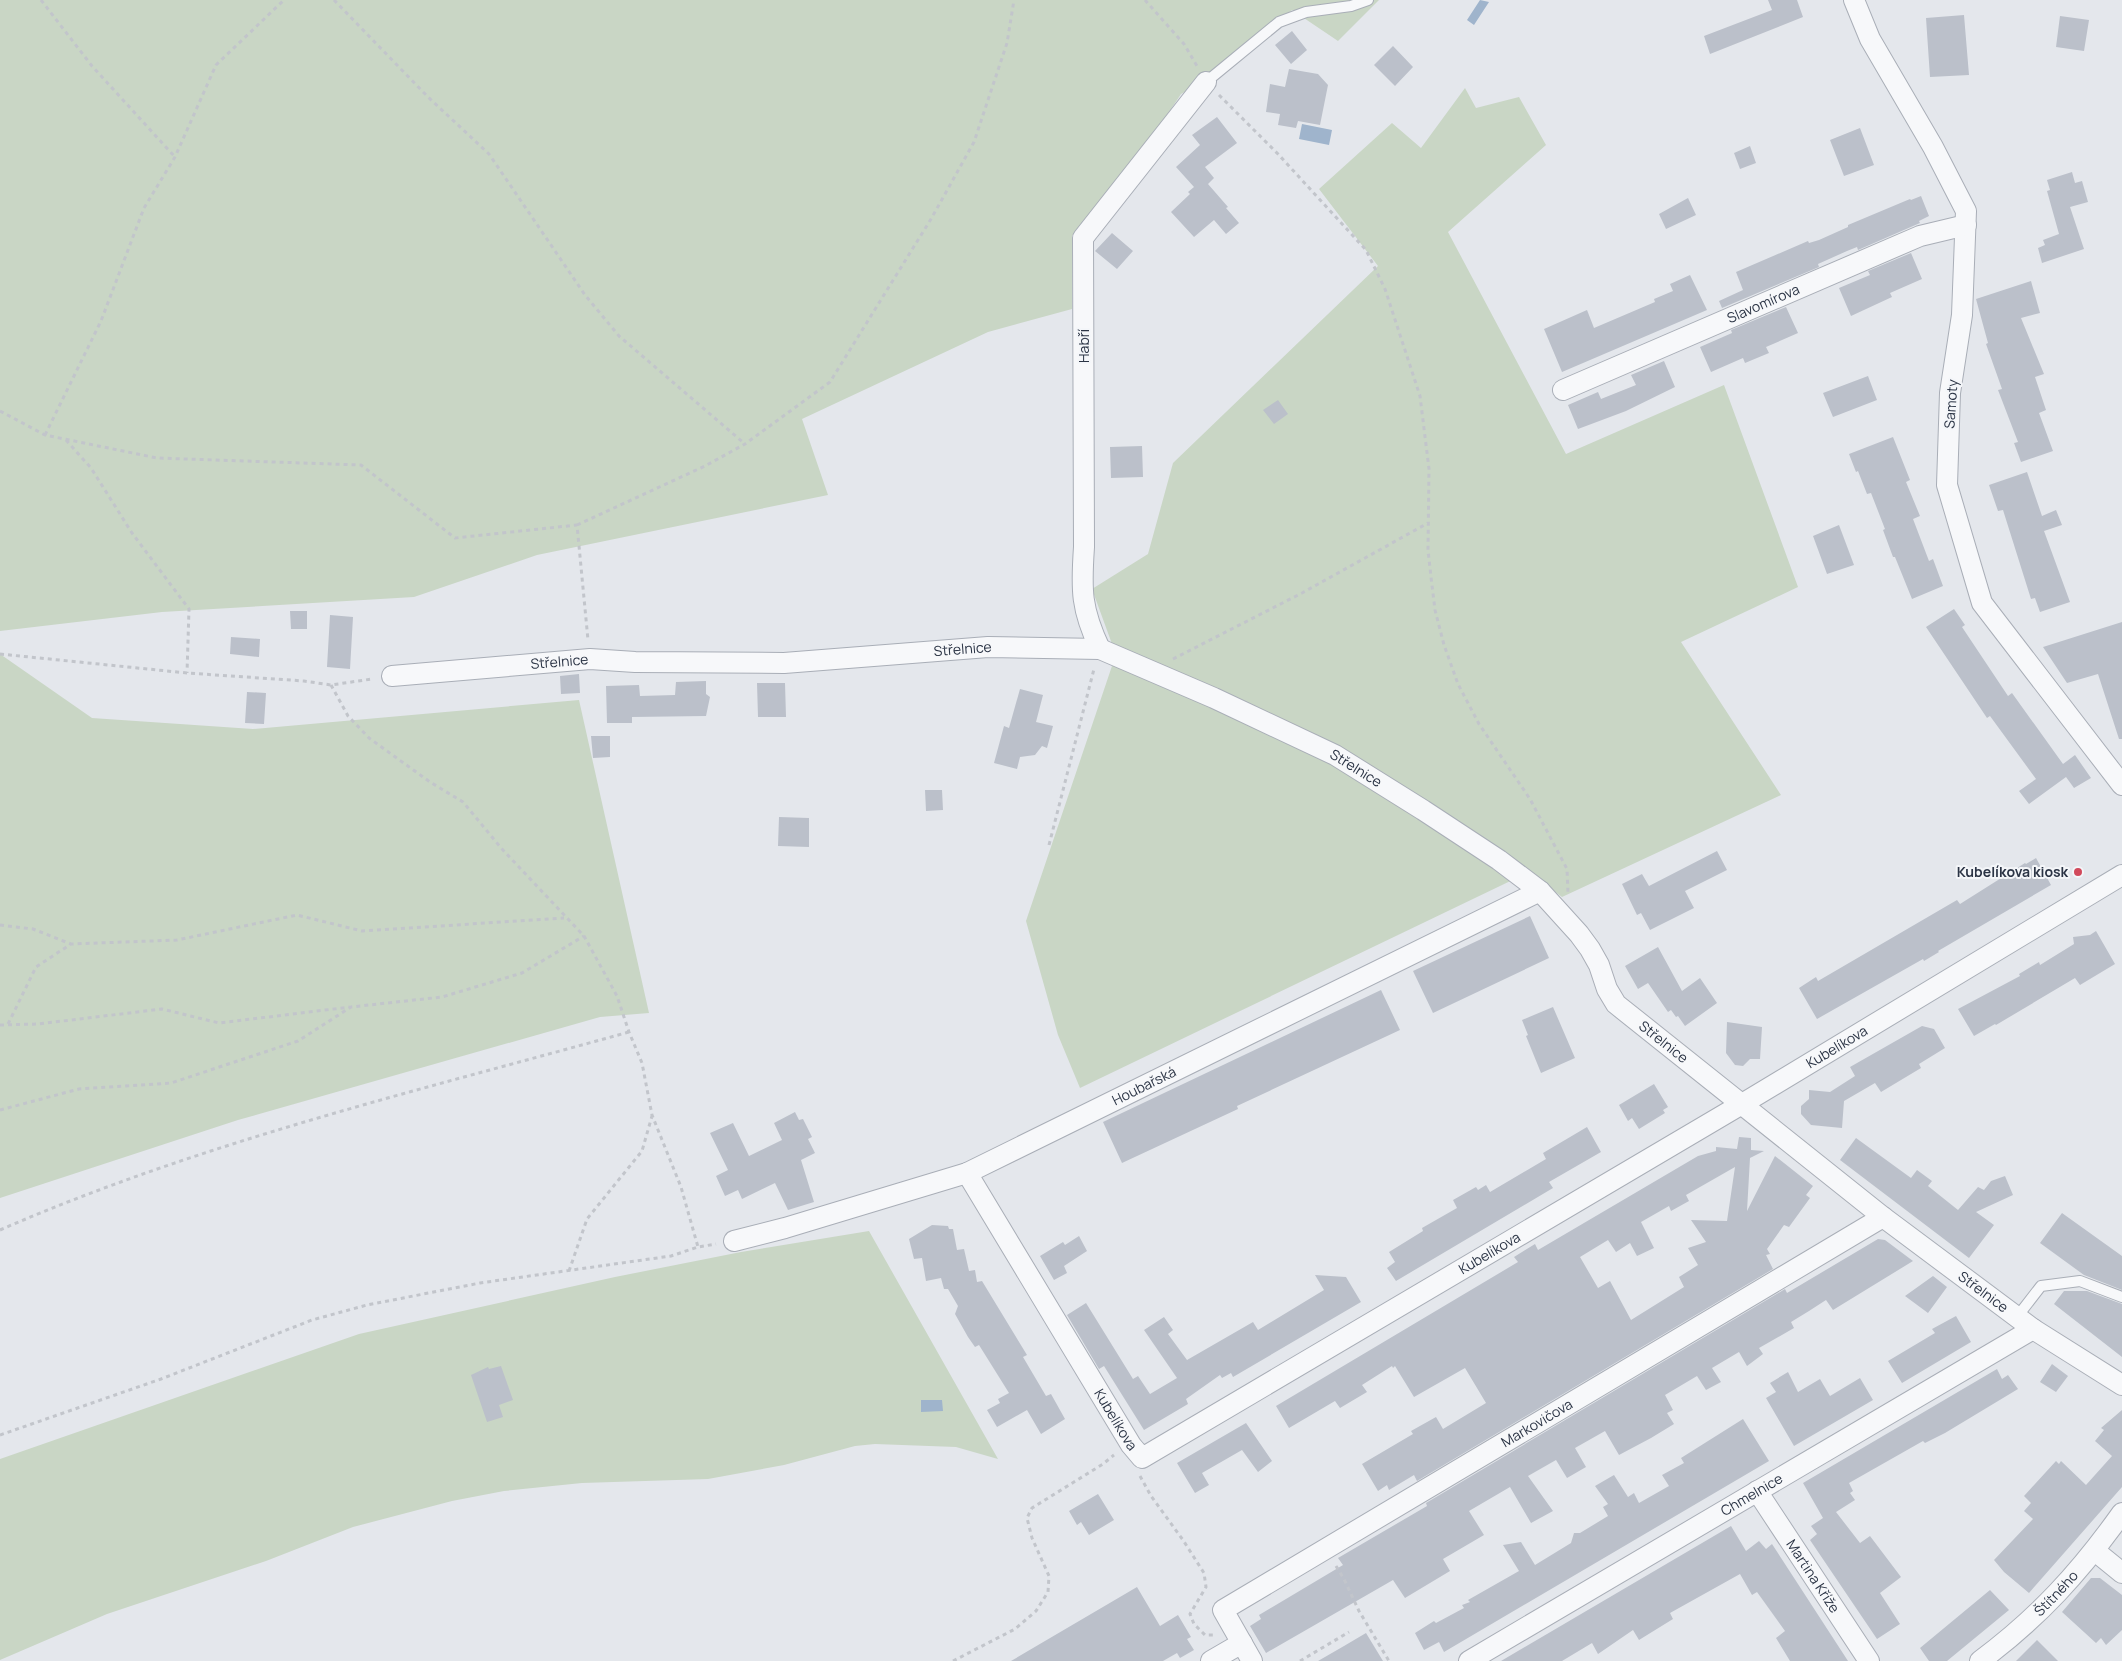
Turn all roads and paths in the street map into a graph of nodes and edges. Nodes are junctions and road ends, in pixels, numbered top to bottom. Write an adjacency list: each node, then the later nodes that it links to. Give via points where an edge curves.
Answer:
1 (41, 0): 9 (path, via 92,66)
2 (284, 0): 9 (path, via 216,65)
3 (334, 0): 15 (path, via 428,97 489,154 585,296 619,336)
4 (1014, 0): 15 (path, via 1008,43 974,142 931,219 830,382)
5 (1145, 0): 8 (path, via 1184,44)
6 (1368, 0): 8 (lane, via 1351,6 1306,12 1279,22)
7 (1854, 0): 10 (street, Samoty, via 1870,39 1966,211)
8 (1206, 82): 16 (path, via 1366,250 1385,290 1420,396 1428,469); 18 (street, Habří, via 1083,238 1084,547 1081,590 1088,625)
9 (175, 158): 13 (path, via 144,208 101,322)
10 (1966, 225): 11 (street, Slavomírova, via 1920,236); 25 (street, Samoty, via 1962,315 1950,393 1947,486 1982,603)
11 (1563, 390)
12 (0, 411): 13 (path)
13 (45, 435): 14 (path)
14 (65, 439): 17 (path, via 157,458 361,465 455,538); 22 (path, via 90,468 132,533 189,609)
15 (745, 444): 17 (path)
16 (1428, 523): 21 (path, via 1302,593); 29 (path, via 1435,610 1444,645 1458,684 1479,724 1530,799 1567,869 1569,885)
17 (577, 525): 20 (path)
18 (1100, 649): 20 (street, Střelnice, via 988,647 784,663); 21 (street, Střelnice); 26 (path)
19 (0, 654): 22 (path)
20 (590, 659): 23 (street, Střelnice)
21 (1150, 670): 28 (street, Střelnice, via 1335,755 1423,810)
22 (187, 673): 24 (path)
23 (392, 676): 24 (path)
24 (331, 685): 30 (path, via 348,716 369,738 462,802)
25 (2122, 785)
26 (1049, 845)
27 (2122, 875): 38 (street, Kubelíkova)
28 (1540, 891): 29 (street, Střelnice); 41 (street, Houbařská)
29 (1564, 917): 38 (street, Střelnice, via 1590,949 1616,1004)
30 (565, 918): 32 (path); 33 (path, via 362,931 297,915 177,940)
31 (0, 925): 33 (path, via 33,930)
32 (584, 936): 34 (path, via 522,973 442,997); 37 (path, via 617,996)
33 (71, 944): 35 (path, via 36,967)
34 (351, 1007): 35 (path, via 219,1023 162,1009 38,1024); 39 (path, via 298,1041 171,1083 79,1089)
35 (8, 1024): 36 (path)
36 (0, 1025)
37 (629, 1032): 40 (path, via 642,1064); 43 (path, via 222,1146 54,1206)
38 (1742, 1104): 42 (street, Střelnice); 52 (street, Kubelíkova)
39 (0, 1110)
40 (652, 1115): 45 (path, via 681,1187); 46 (path, via 642,1151 587,1219)
41 (967, 1173): 44 (street, Houbařská); 52 (street, Kubelíkova)
42 (1883, 1217): 48 (street, Střelnice); 55 (street, Markovičova)
43 (0, 1230)
44 (734, 1241): 45 (path)
45 (698, 1247): 46 (path, via 671,1256)
46 (569, 1271): 50 (path, via 470,1285 312,1320)
47 (2122, 1297): 48 (lane, via 2080,1281 2041,1286)
48 (2025, 1323): 49 (street, Střelnice); 53 (street, Chmelnice)
49 (2122, 1385)
50 (0, 1435)
51 (1121, 1450): 60 (path, via 1032,1508 1027,1518 1032,1538 1049,1576 1048,1592 1036,1611 1015,1629)
52 (1142, 1458): 59 (path, via 1137,1472 1204,1573 1206,1587 1190,1614 1194,1624 1205,1635)
53 (1757, 1491): 65 (street, Chmelnice); 66 (street, Martina Kříže)
54 (2122, 1513): 56 (street, Štítného)
55 (1325, 1550): 59 (street, Markovičova, via 1223,1610); 64 (path)
56 (2095, 1551): 57 (street); 67 (street, Štítného, via 2031,1620)
57 (2122, 1573)
58 (1349, 1632): 63 (path)
59 (1237, 1635): 61 (street); 62 (street)
60 (953, 1661)
61 (1211, 1661)
62 (1252, 1661)
63 (1300, 1661)
64 (1389, 1661)
65 (1469, 1661)
66 (1869, 1661)
67 (1980, 1661)

